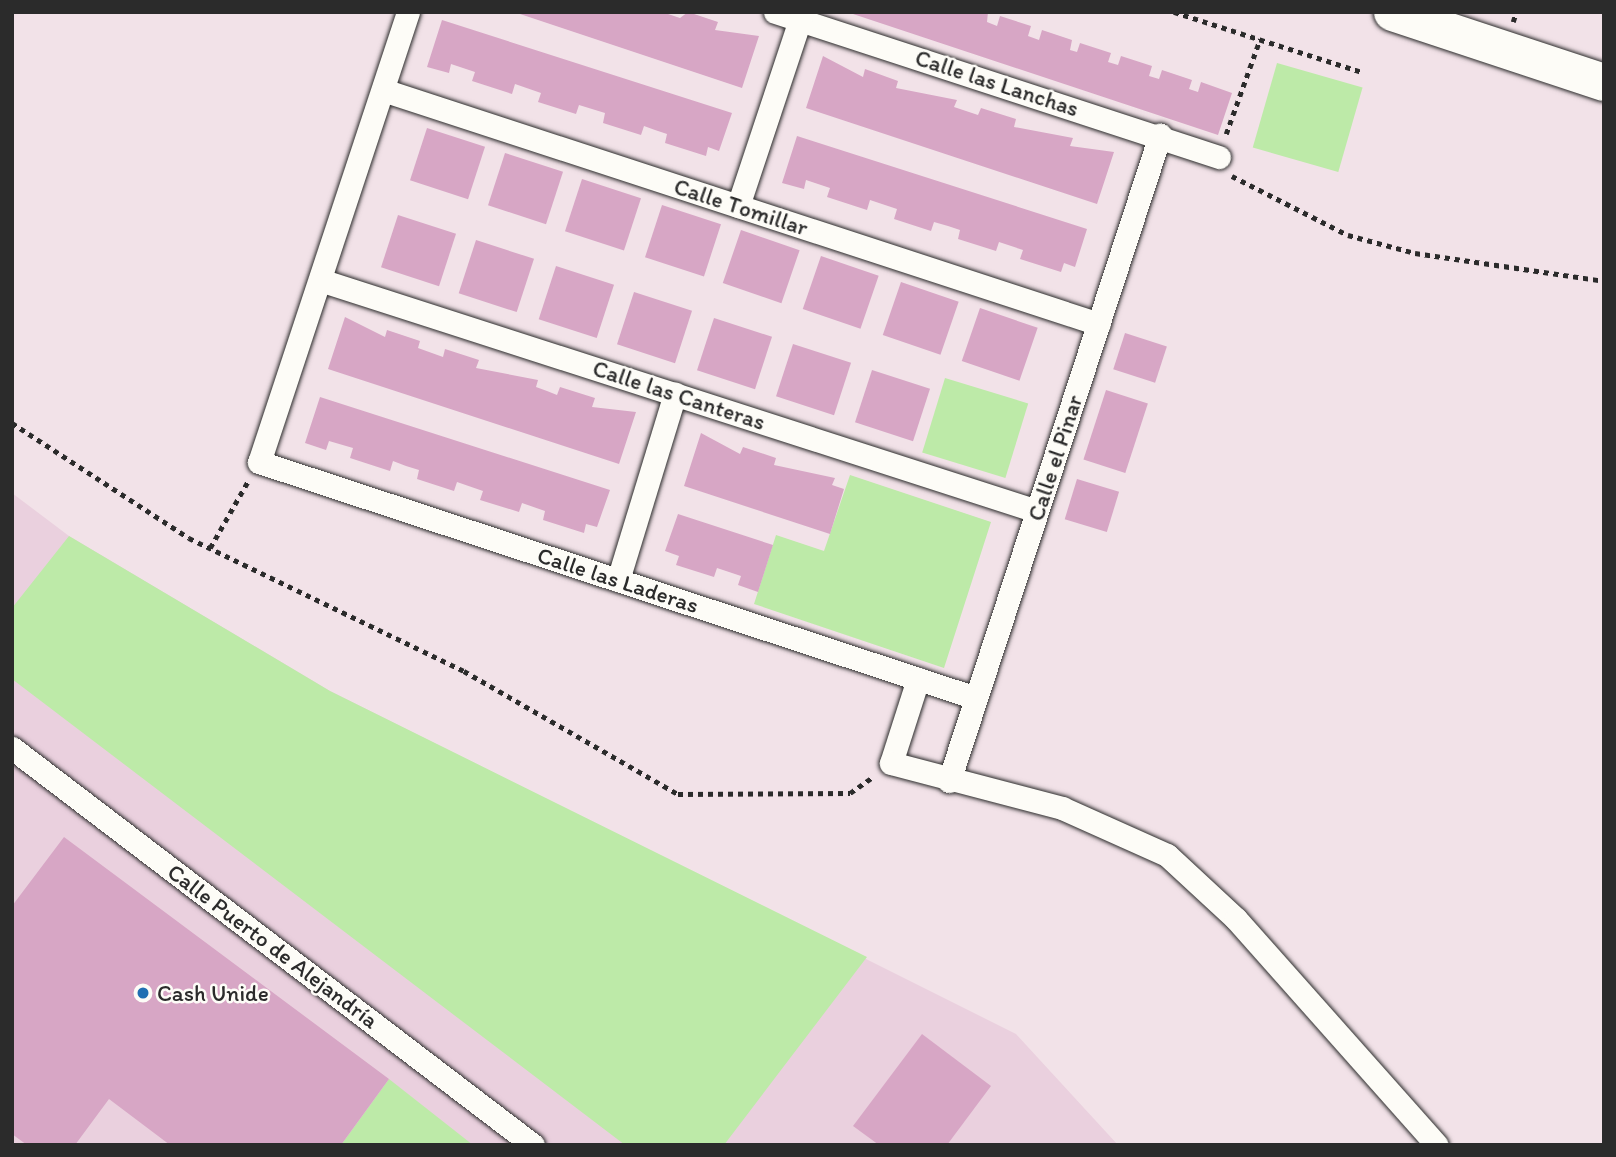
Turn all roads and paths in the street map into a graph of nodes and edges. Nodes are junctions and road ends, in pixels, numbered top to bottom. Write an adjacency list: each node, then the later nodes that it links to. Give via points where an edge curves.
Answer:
1 (408, 12): 9 (street)
2 (775, 12): 5 (street, Calle las Lanchas)
3 (1174, 12): 6 (path)
4 (1392, 12): 8 (main road)
5 (800, 20): 10 (street, Calle las Lanchas); 12 (street)
6 (1260, 39): 7 (path); 11 (path)
7 (1362, 72)
8 (1604, 82)
9 (383, 90): 12 (street, Calle Tomillar); 13 (street)
10 (1160, 135): 11 (street, Calle las Lanchas); 15 (street, Calle el Pinar)
11 (1219, 157): 14 (path, via 1215,167 1348,235 1415,253)
12 (738, 206): 15 (street, Calle Tomillar)
13 (320, 280): 16 (street, Calle las Canteras); 18 (street)
14 (1604, 281)
15 (1099, 324): 19 (street, Calle el Pinar)
16 (675, 394): 19 (street, Calle las Canteras); 21 (street)
17 (12, 423): 20 (path)
18 (259, 462): 20 (path); 21 (street, Calle las Laderas)
19 (1037, 511): 23 (street, Calle el Pinar)
20 (210, 548): 25 (path, via 464,671 678,794 850,793)
21 (618, 580): 22 (street, Calle las Laderas)
22 (918, 679): 23 (street, Calle las Laderas); 25 (street)
23 (976, 698): 26 (street, Calle el Pinar)
24 (12, 748): 27 (street, Calle Puerto de Alejandría)
25 (891, 763): 26 (street)
26 (949, 782): 28 (street, via 1062,808 1167,855 1236,919)
27 (533, 1145)
28 (1437, 1145)

